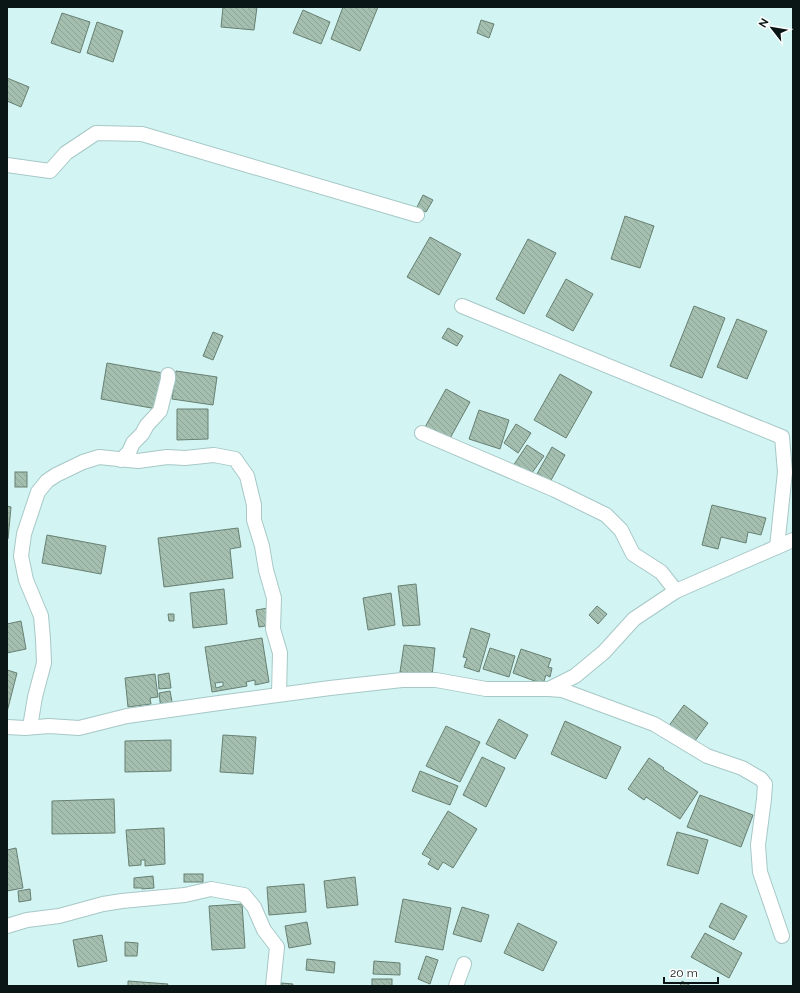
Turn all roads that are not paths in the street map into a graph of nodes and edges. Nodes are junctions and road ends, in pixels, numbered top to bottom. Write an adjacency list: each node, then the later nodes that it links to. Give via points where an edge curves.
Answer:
1 (7, 165): 2 (street, via 50,170 66,153 96,133 142,134)
2 (417, 215)
3 (462, 306): 8 (street, via 782,437 785,472)
4 (168, 375): 6 (street, via 160,412)
5 (422, 433): 9 (street, via 555,490 606,515 621,530 634,554 661,572)
6 (121, 460): 11 (street, via 214,455 235,459 247,476 254,505 254,520 274,598 273,629 280,653); 13 (street, via 99,457 84,462 56,475 38,492 24,534 21,556 26,580 41,616 43,639 44,663)
7 (793, 540): 8 (street)
8 (777, 547): 9 (street)
9 (676, 591): 10 (street, via 634,619 604,652 575,676)
10 (550, 689): 11 (street, via 486,689 436,680 402,680); 15 (street, via 562,690 654,724 707,756 742,768 761,779 765,784 758,845 760,872)
11 (279, 694): 13 (street, via 127,716 78,728)
12 (7, 727): 13 (street)
13 (30, 727)
14 (7, 926): 17 (street, via 103,904 185,895 211,889 244,896 254,907 264,930 277,947)
15 (782, 936)
16 (464, 964): 18 (street)
17 (273, 986)
18 (456, 986)

